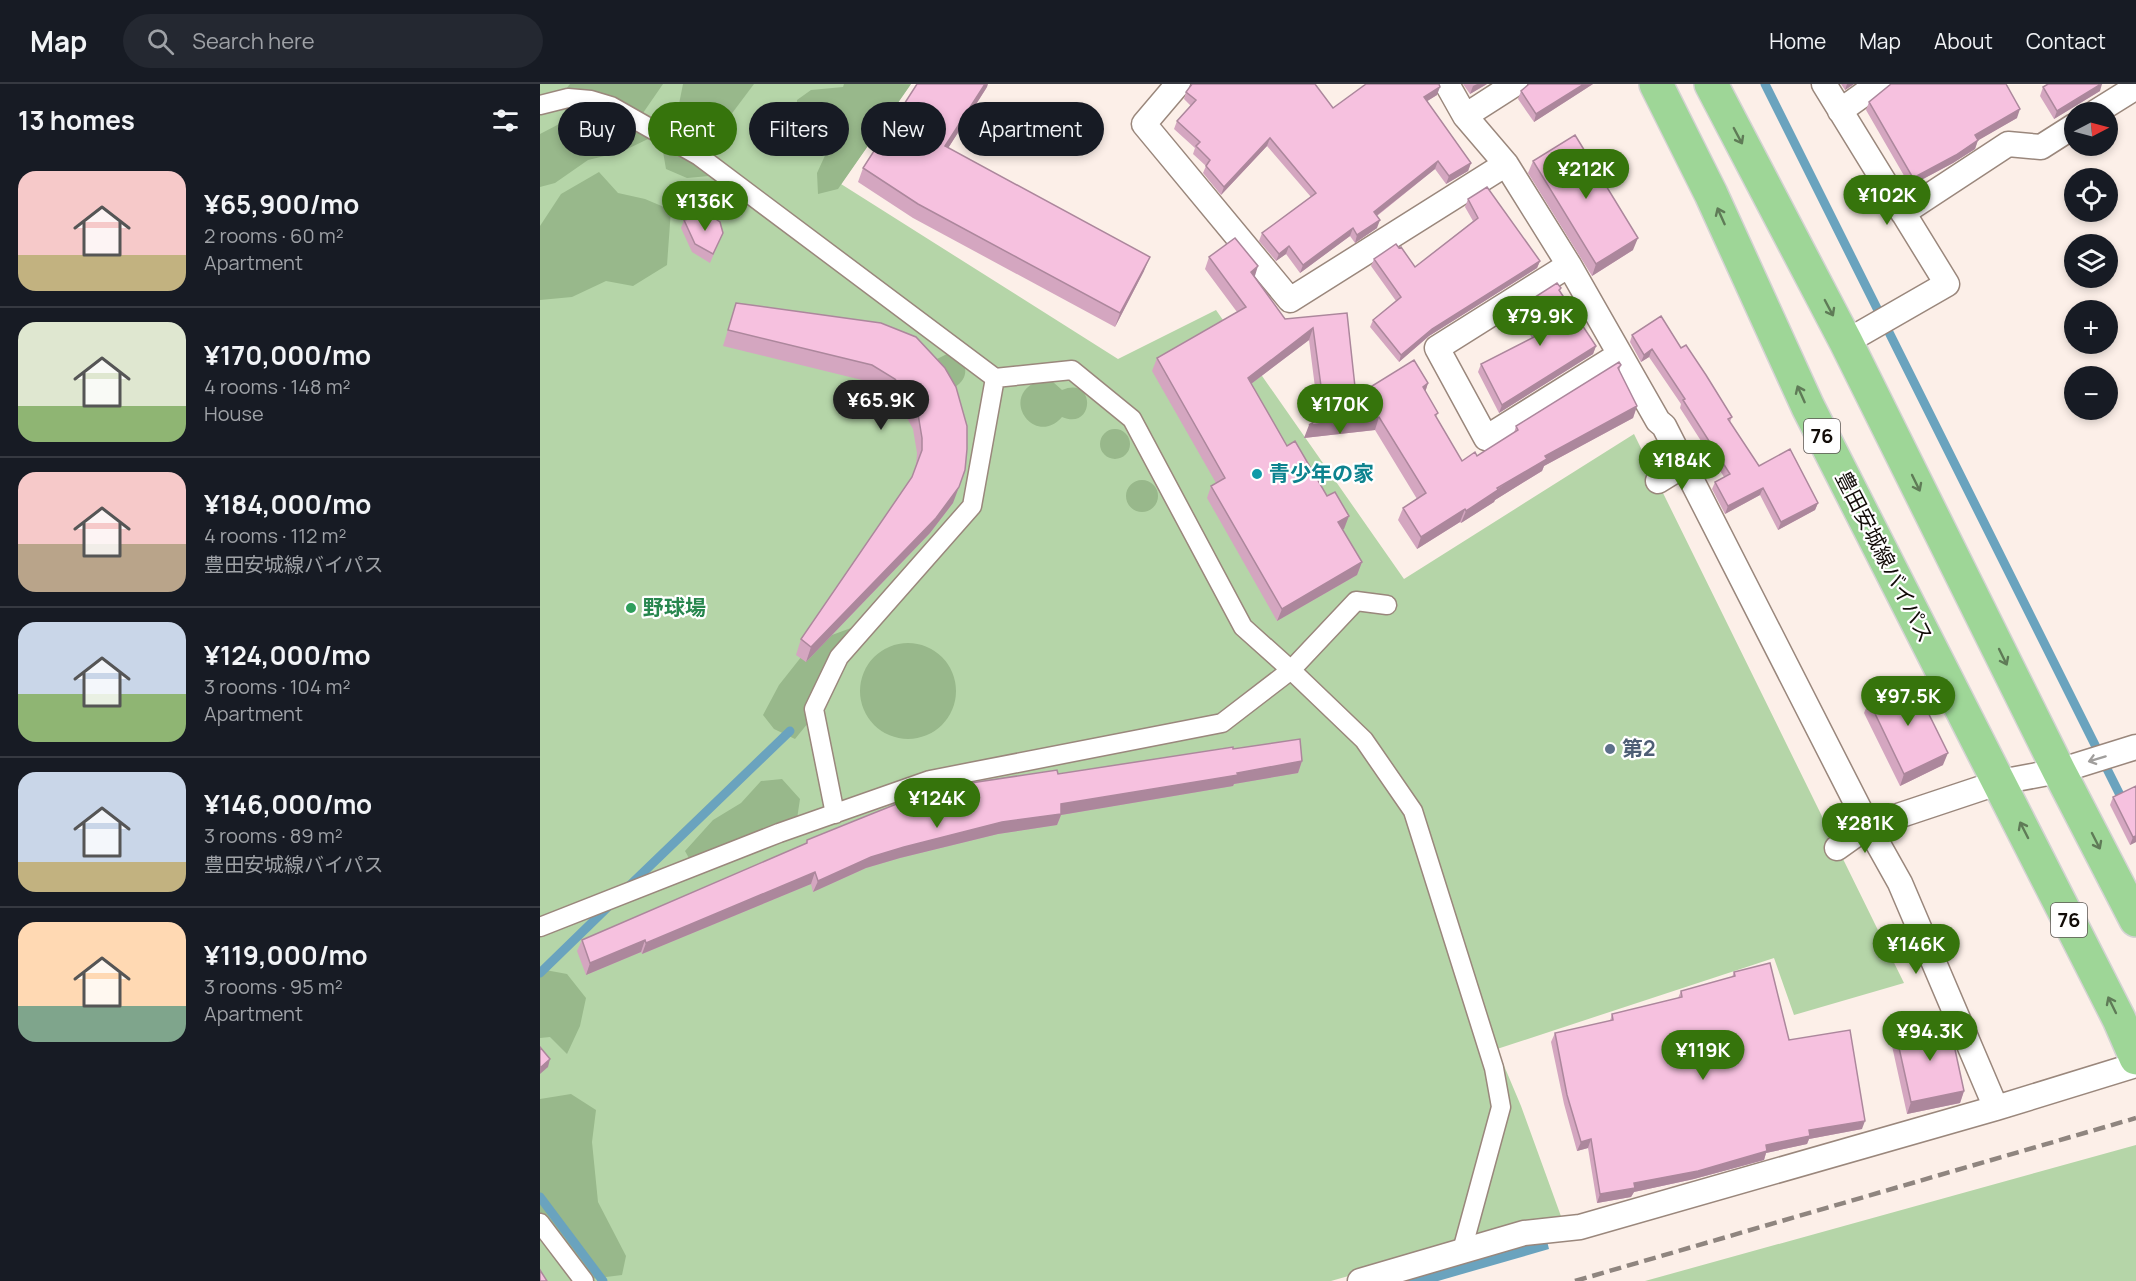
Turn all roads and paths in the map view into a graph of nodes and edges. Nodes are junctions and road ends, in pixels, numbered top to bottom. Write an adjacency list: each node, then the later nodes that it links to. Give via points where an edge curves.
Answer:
1 (1178, 84): 14 (street, via 1144,124 1290,300)
2 (1447, 84): 12 (street)
3 (1515, 84): 12 (street)
4 (1656, 84): 26 (main road, 豊田安城線バイパス / 76, one-way to 4, via 1808,407)
5 (1711, 84): 17 (main road, one-way to 17)
6 (1824, 84): 11 (street)
7 (1878, 84): 11 (street)
8 (2136, 87): 9 (street)
9 (2112, 102)
10 (540, 105): 19 (street, via 568,98 611,106 699,156)
11 (1840, 111): 15 (street)
12 (1465, 116): 14 (street)
13 (2064, 132): 15 (street, via 2041,147 2008,144)
14 (1506, 164): 16 (street)
15 (1903, 213): 17 (street, via 1947,285)
16 (1569, 265): 18 (street); 18 (street, via 1437,348 1486,438)
17 (1846, 342): 25 (main road, one-way to 25)
18 (1619, 355): 20 (street)
19 (995, 378): 23 (street, via 1072,370 1132,419 1243,627); 27 (street, via 972,506 839,657 814,709)
20 (1684, 465): 21 (street); 28 (street)
21 (1658, 481)
22 (1388, 605): 23 (street, via 1356,601)
23 (1291, 670): 27 (street, via 1222,723 930,780); 36 (street, via 1364,740 1413,811 1494,1068 1501,1107)
24 (2136, 747): 25 (street, one-way to 25)
25 (2059, 771): 26 (street); 30 (main road, one-way to 30)
26 (2000, 782): 28 (street); 32 (main road, 豊田安城線バイパス / 76, one-way to 26)
27 (835, 814): 31 (street)
28 (1868, 826): 29 (street); 34 (street, via 1900,883)
29 (1838, 848)
30 (2136, 920)
31 (540, 927)
32 (2136, 1058)
33 (2136, 1065): 34 (street)
34 (1996, 1108): 38 (street, via 1580,1227 1524,1233)
35 (540, 1223): 37 (street)
36 (1464, 1243)
37 (584, 1281)
38 (1360, 1281)

